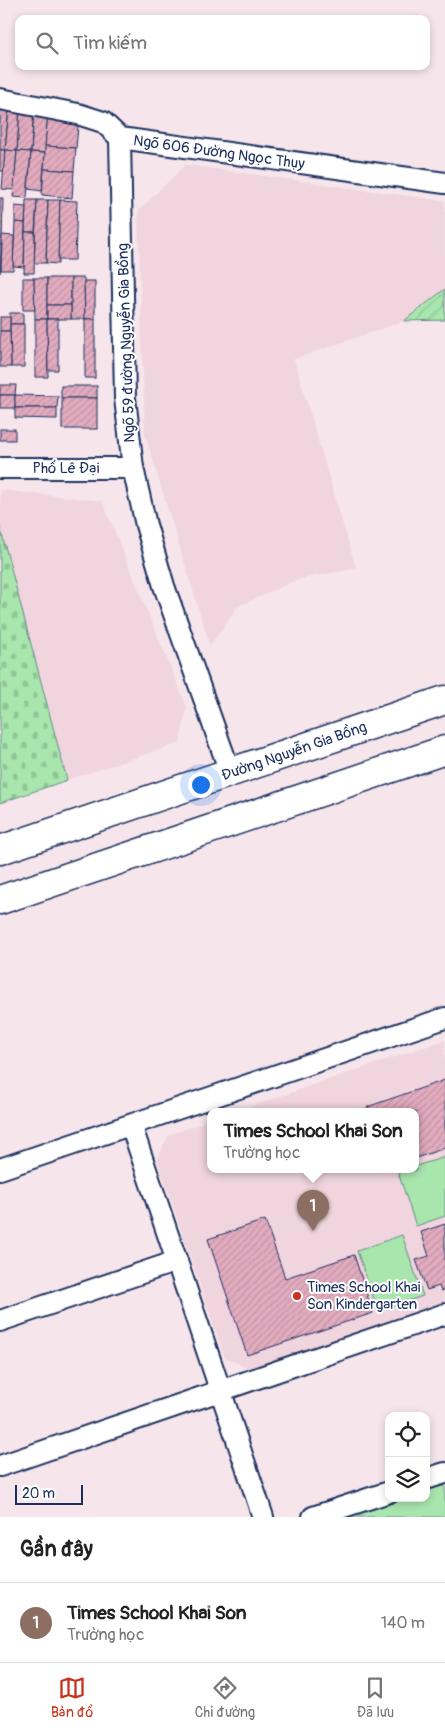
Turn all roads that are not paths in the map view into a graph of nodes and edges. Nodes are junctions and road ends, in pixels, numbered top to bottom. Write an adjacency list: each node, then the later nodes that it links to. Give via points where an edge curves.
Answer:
1 (0, 99): 2 (street, Ngõ 606 Đường Ngọc Thụy, via 103,122)
2 (120, 138): 3 (street, Ngõ 606 Đường Ngọc Thụy); 5 (street, Ngõ 59 đường Nguyễn Gia Bồng, via 125,398)
3 (445, 184)
4 (0, 468): 5 (street, Phố Lê Đại)
5 (133, 468): 8 (street, Ngõ 59 đường Nguyễn Gia Bồng, via 164,586)
6 (445, 700): 8 (main road, Đường Nguyễn Gia Bồng)
7 (445, 750): 10 (main road)
8 (230, 772): 9 (main road, Đường Nguyễn Gia Bồng)
9 (0, 850)
10 (0, 900)
11 (445, 1018): 12 (street)
12 (131, 1125): 13 (street); 14 (street)
13 (0, 1170)
14 (177, 1261): 16 (street); 17 (street)
15 (445, 1314): 17 (street)
16 (0, 1321)
17 (221, 1390): 18 (street); 22 (street)
18 (0, 1466)
19 (445, 1473): 20 (street)
20 (430, 1478)
21 (385, 1493): 23 (street)
22 (263, 1517)
23 (313, 1517)

